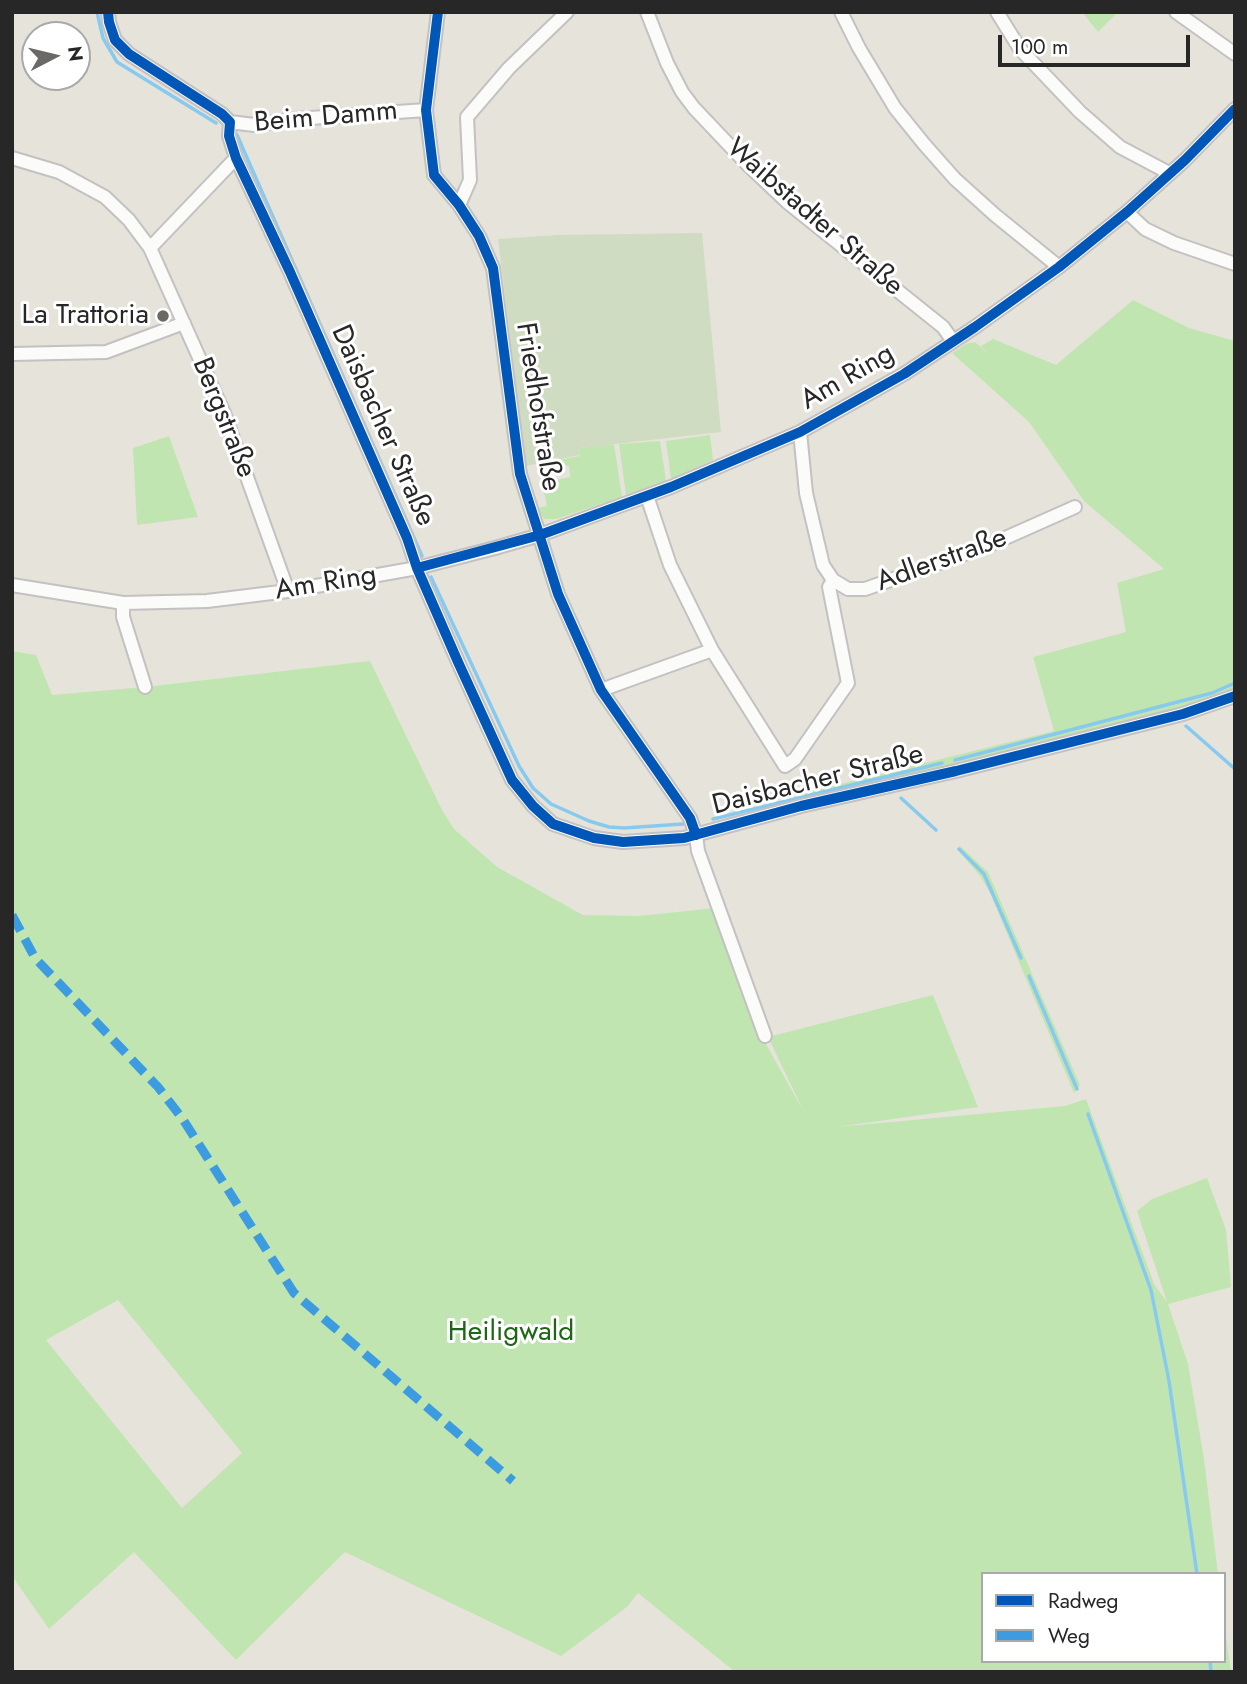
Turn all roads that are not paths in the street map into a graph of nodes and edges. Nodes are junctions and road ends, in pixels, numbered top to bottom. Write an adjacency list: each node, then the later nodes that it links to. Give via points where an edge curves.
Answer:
1 (108, 12): 11 (street, Beim Damm, via 116,40 130,54)
2 (438, 12): 9 (street, Friedhofstraße)
3 (566, 12): 15 (street, via 467,117 470,180)
4 (647, 12): 21 (street, Waibstadter Straße, via 682,92 712,127 787,202 943,327)
5 (841, 12): 19 (street, via 895,108 924,145 955,179)
6 (997, 12): 14 (street, via 1020,49 1080,111 1120,146)
7 (1176, 12): 8 (street)
8 (1235, 54)
9 (426, 110): 11 (street, Beim Damm, via 254,125); 15 (street, Friedhofstraße, via 434,175)
10 (1234, 113): 14 (street, Am Ring)
11 (230, 122): 13 (street, Daisbacher Straße)
12 (12, 158): 17 (street, Bergstraße, via 59,172 105,197)
13 (236, 158): 17 (street); 27 (street, Daisbacher Straße, via 397,514)
14 (1169, 173): 16 (street, Am Ring)
15 (459, 205): 26 (street, Friedhofstraße, via 493,268 520,474)
16 (1128, 212): 18 (street, via 1146,229 1174,243); 19 (street, Am Ring)
17 (150, 248): 20 (street, Bergstraße)
18 (1235, 264)
19 (1059, 267): 21 (street, Am Ring)
20 (184, 323): 22 (street, via 106,352); 30 (street, Bergstraße, via 225,413)
21 (953, 341): 23 (street, Am Ring)
22 (12, 354)
23 (800, 432): 24 (street, Am Ring); 28 (street, Adlerstraße, via 806,493 823,565)
24 (647, 496): 26 (street, Am Ring); 32 (street, via 670,565)
25 (1075, 507): 28 (street, Adlerstraße, via 985,547 865,589 848,589)
26 (540, 535): 27 (street, Am Ring); 34 (street, Friedhofstraße, via 558,594)
27 (417, 568): 30 (street, Am Ring); 36 (street, Daisbacher Straße, via 512,780 533,806 553,824 594,838 622,842)
28 (833, 580): 32 (street, via 829,587 848,683 795,759 785,766)
29 (12, 585): 31 (street, Am Ring)
30 (288, 591): 31 (street, Am Ring, via 207,601)
31 (123, 603): 33 (street, via 123,617)
32 (712, 650): 34 (street)
33 (145, 687)
34 (601, 690): 36 (street, Friedhofstraße, via 690,818)
35 (1235, 696): 36 (street, Daisbacher Straße, via 1183,714)
36 (696, 835): 37 (street, Daisbacher Straße)
37 (765, 1036)

